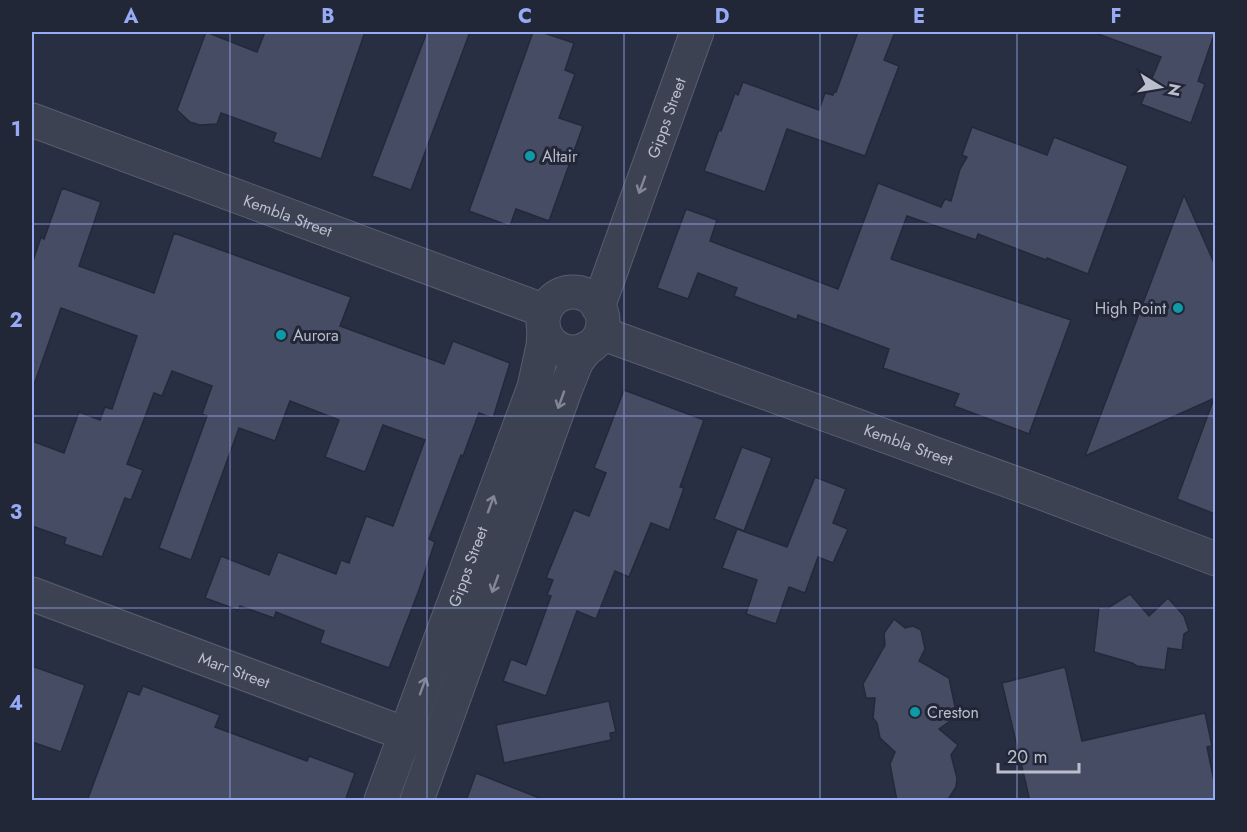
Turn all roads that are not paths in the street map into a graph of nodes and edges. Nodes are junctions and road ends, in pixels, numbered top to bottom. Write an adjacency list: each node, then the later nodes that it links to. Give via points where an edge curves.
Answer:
1 (697, 32): 4 (street, Gipps Street, one-way to 4)
2 (32, 120): 3 (street, Kembla Street)
3 (545, 321): 4 (street, via 555,346 572,352); 4 (street, via 558,296 579,293 588,296); 7 (street, Gipps Street, one-way to 3, via 534,387)
4 (595, 329): 5 (street, Kembla Street); 8 (street, Gipps Street, one-way to 8, via 566,388)
5 (1215, 559)
6 (32, 594): 7 (street, Marr Street)
7 (405, 734): 8 (street, Marr Street); 9 (street, Gipps Street)
8 (437, 746): 10 (street, Gipps Street)
9 (381, 801)
10 (417, 801)

